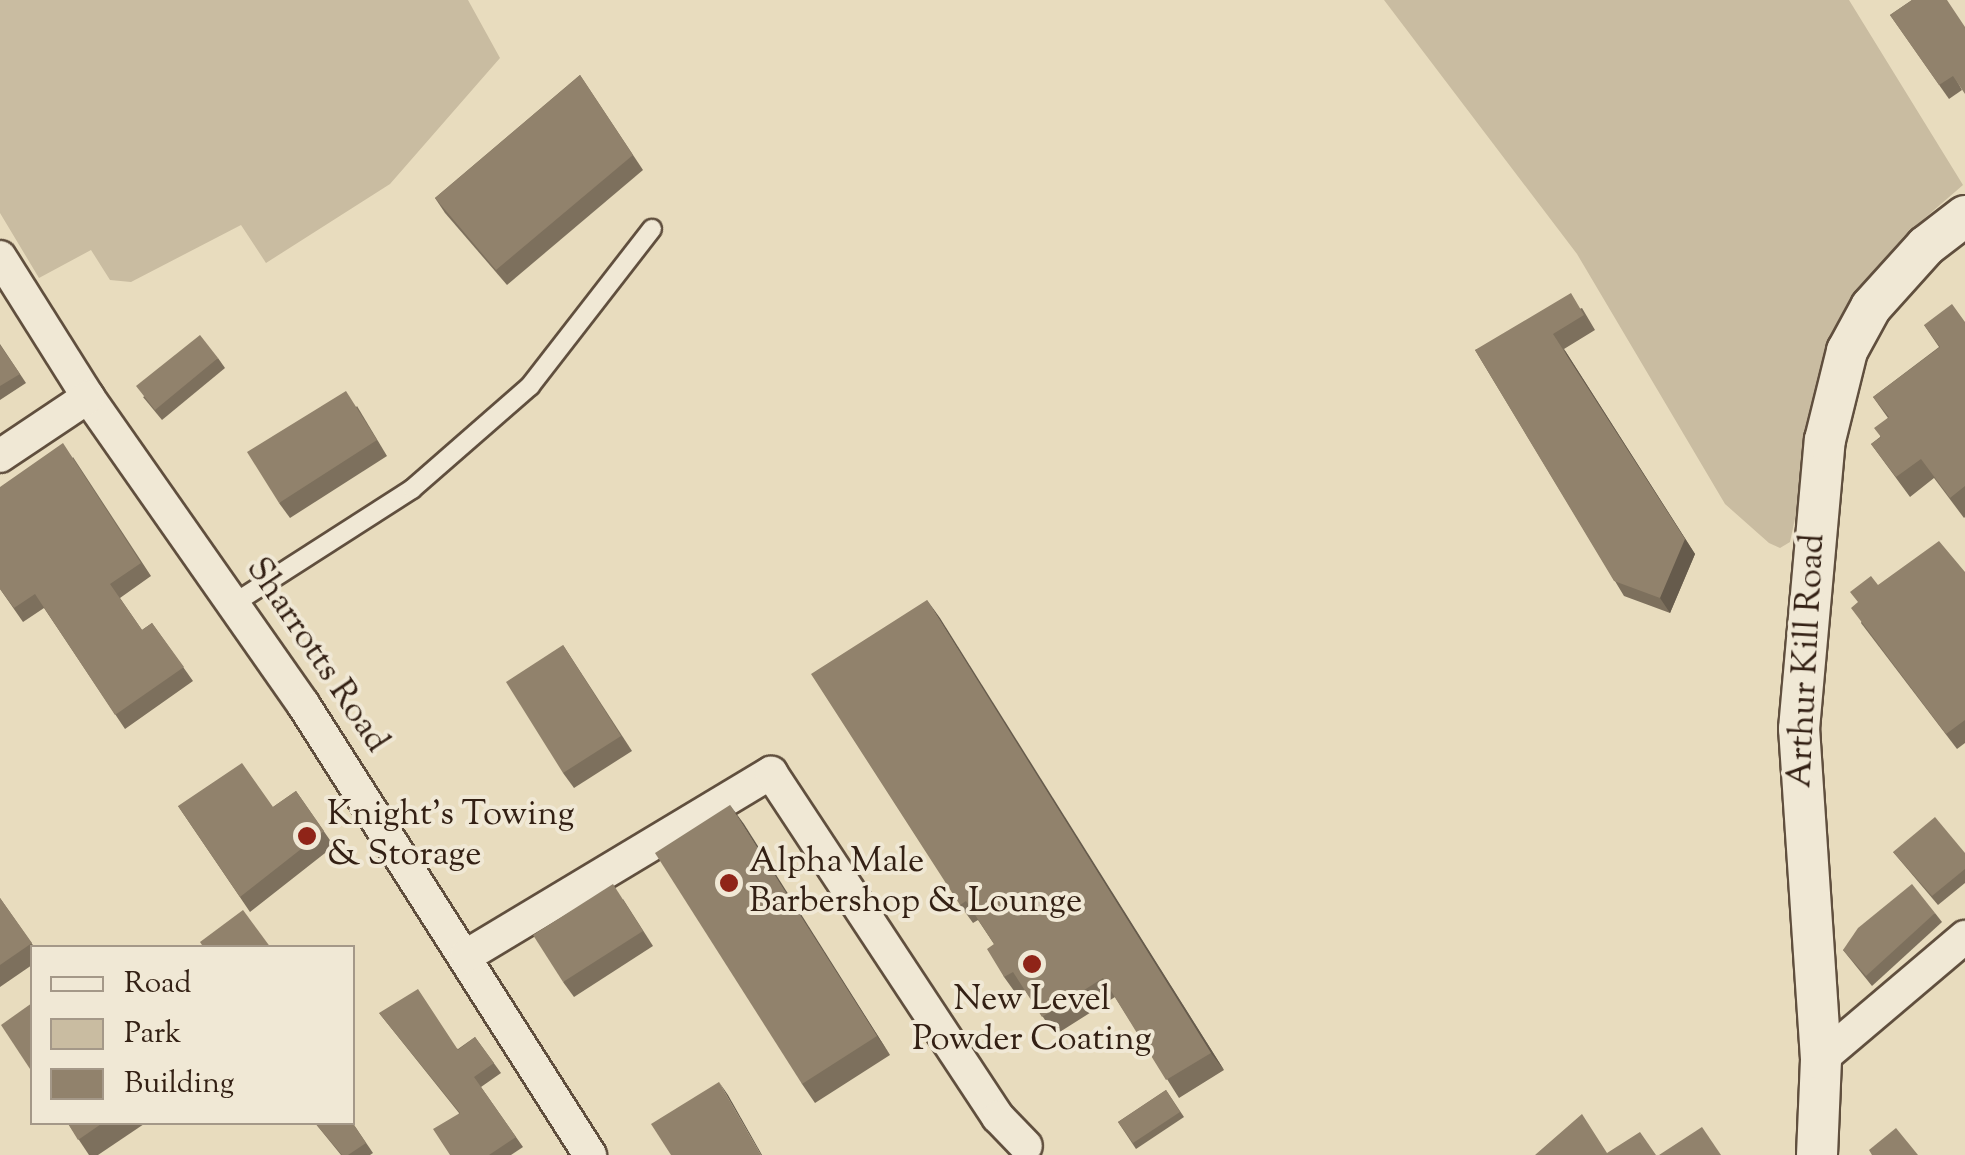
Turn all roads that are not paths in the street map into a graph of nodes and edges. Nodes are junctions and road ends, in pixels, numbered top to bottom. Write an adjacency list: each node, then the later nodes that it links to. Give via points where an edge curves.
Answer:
1 (1961, 227): 9 (street, Arthur Kill Road, via 1871,307 1847,351 1825,440 1799,729)
2 (652, 229): 6 (lane, via 530,386 412,489)
3 (0, 257): 4 (street, Sharrotts Road)
4 (88, 397): 5 (street); 6 (street, Sharrotts Road)
5 (0, 456)
6 (233, 604): 8 (street, Sharrotts Road)
7 (1965, 937): 9 (street)
8 (466, 956): 10 (street, via 771,773 998,1117); 11 (street, Sharrotts Road)
9 (1821, 1058): 12 (street, Arthur Kill Road)
10 (1026, 1146)
11 (590, 1155)
12 (1816, 1155)

